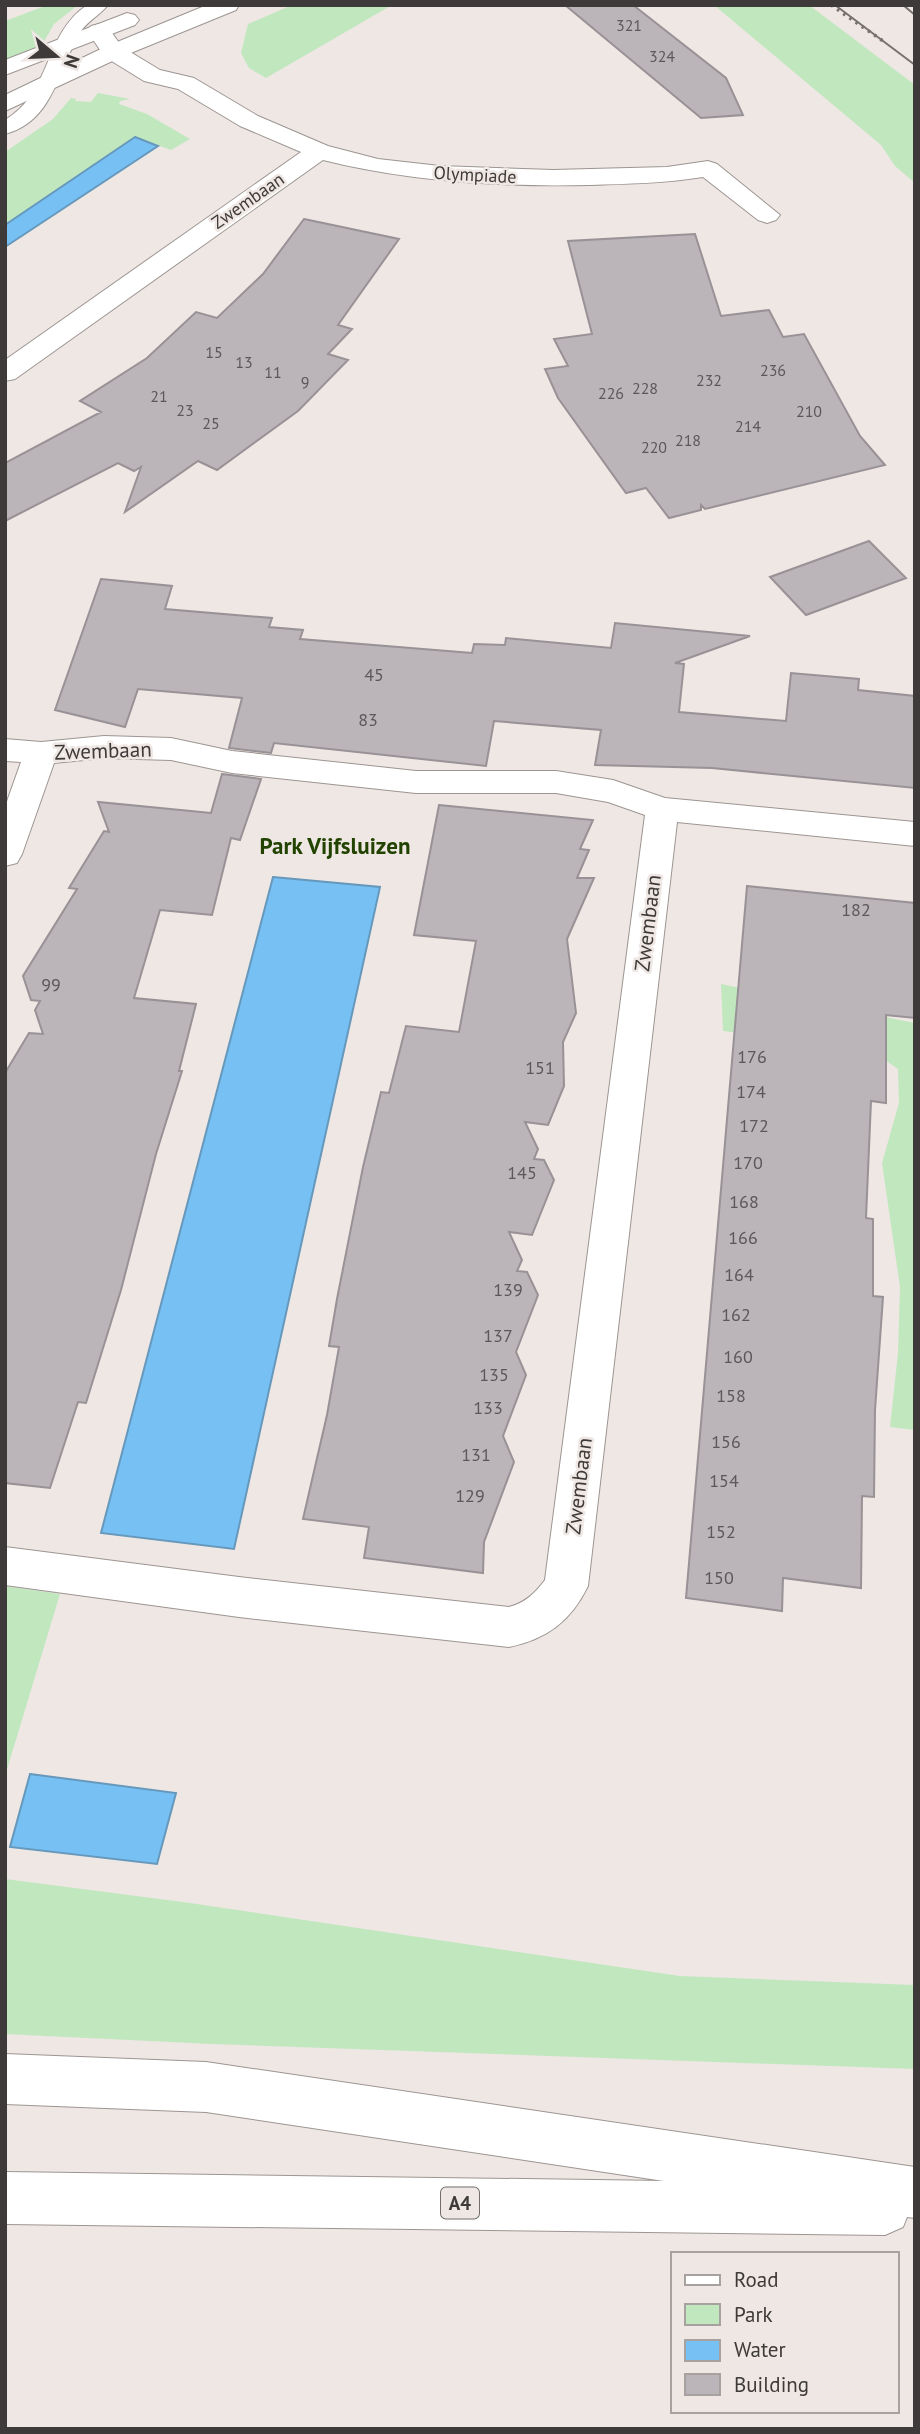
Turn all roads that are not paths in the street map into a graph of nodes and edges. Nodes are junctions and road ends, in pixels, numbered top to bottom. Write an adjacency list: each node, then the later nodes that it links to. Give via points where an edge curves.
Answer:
1 (100, 5): 6 (lane, via 83,14)
2 (228, 5): 5 (main road)
3 (143, 14): 4 (main road)
4 (99, 31): 5 (main road, Olympiade); 6 (main road); 7 (main road, Olympiade)
5 (141, 41): 7 (main road); 10 (main road, Olympiade, via 176,64)
6 (63, 45): 8 (main road); 9 (lane)
7 (113, 52): 9 (main road); 10 (main road, Olympiade, via 152,76)
8 (5, 68)
9 (51, 80): 11 (main road); 12 (lane, via 30,111)
10 (186, 83): 13 (main road, Olympiade, via 249,121)
11 (5, 104)
12 (5, 128)
13 (318, 151): 14 (main road, Olympiade, via 378,166 440,174 553,178 667,175 708,169); 15 (main road, Zwembaan)
14 (767, 215)
15 (5, 373)
16 (5, 750): 17 (main road, Zwembaan)
17 (41, 753): 18 (main road, Zwembaan, via 104,747 171,749 257,765 416,782 556,782 613,791); 20 (main road, Zwembaan)
18 (662, 809): 19 (main road, Zwembaan); 21 (main road, Zwembaan, via 566,1586 551,1608 528,1624 509,1627)
19 (915, 834)
20 (5, 854)
21 (5, 1566)
22 (5, 2080): 23 (main road, via 206,2087)
23 (915, 2193)
24 (5, 2198): 25 (main road, A4)
25 (915, 2209)

